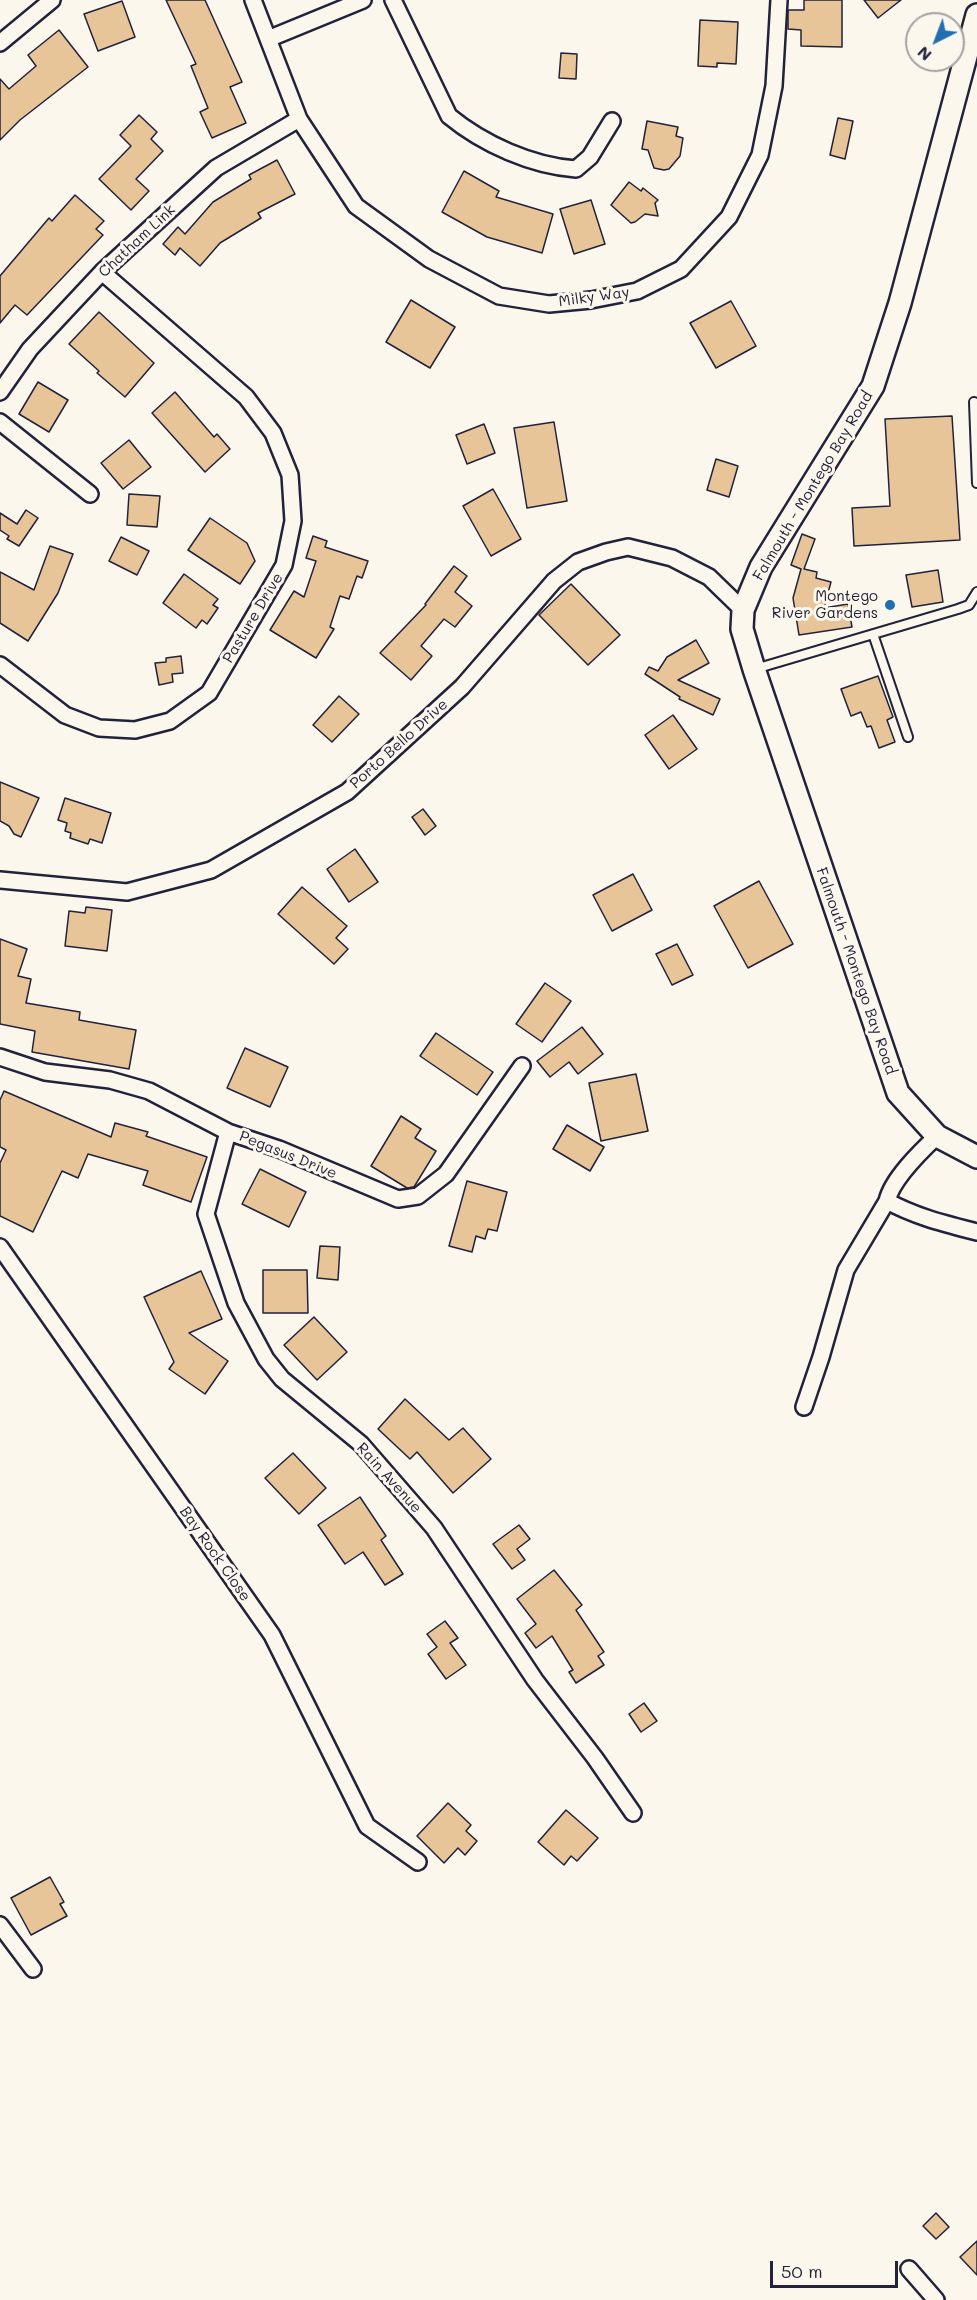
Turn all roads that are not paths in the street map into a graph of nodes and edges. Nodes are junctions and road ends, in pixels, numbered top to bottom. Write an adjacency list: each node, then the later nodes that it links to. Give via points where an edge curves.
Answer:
1 (52, 0): 8 (street)
2 (253, 0): 7 (street, Milky Way)
3 (363, 0): 7 (street)
4 (393, 0): 10 (street, via 449,116 489,143 560,168 576,169 590,158)
5 (779, 0): 9 (street, Milky Way, via 774,86 755,165 729,217 681,269 637,291 549,304 500,296 429,259 356,206)
6 (977, 15): 18 (main road, Falmouth - Montego Bay Road, via 900,303 873,386 761,567)
7 (268, 39): 9 (street, Milky Way)
8 (0, 44)
9 (299, 119): 11 (street, Chatham Link, via 216,168)
10 (612, 121)
11 (102, 272): 12 (street, Chatham Link, via 30,349); 20 (street, Pasture Drive, via 246,397 273,433 290,475 293,520 285,565 209,693 170,721 135,730 99,728 66,715)
12 (0, 392)
13 (974, 402): 15 (lane)
14 (0, 422): 16 (street)
15 (977, 483)
16 (90, 494)
17 (977, 592): 19 (lane, via 969,605)
18 (743, 610): 21 (main road, Falmouth - Montego Bay Road, via 742,628); 23 (street, Porto Bello Drive, via 709,577 672,558 628,547 578,562 554,581 462,687 347,792 211,870 127,892)
19 (873, 634): 21 (lane); 22 (lane)
20 (0, 665)
21 (754, 669): 27 (main road, Falmouth - Montego Bay Road, via 898,1093)
22 (908, 737)
23 (0, 880)
24 (0, 1058): 26 (street, Pegasus Drive, via 45,1072 110,1080 149,1091)
25 (522, 1066): 26 (street, Pegasus Drive, via 446,1174 418,1196 398,1199)
26 (228, 1132): 33 (street, Rain Avenue, via 206,1214 236,1304 266,1359 282,1379 361,1444 434,1528 535,1680)
27 (937, 1136): 28 (main road, Falmouth - Montego Bay Road); 29 (street, via 890,1188)
28 (977, 1157)
29 (887, 1201): 30 (street, via 942,1224); 32 (street, via 846,1269)
30 (977, 1232)
31 (0, 1247): 34 (street, Bay Rock Close, via 272,1635 367,1826)
32 (804, 1407)
33 (633, 1813)
34 (418, 1862)
35 (0, 1925): 36 (street)
36 (33, 1969)
37 (909, 2269): 38 (street)
38 (936, 2300)

